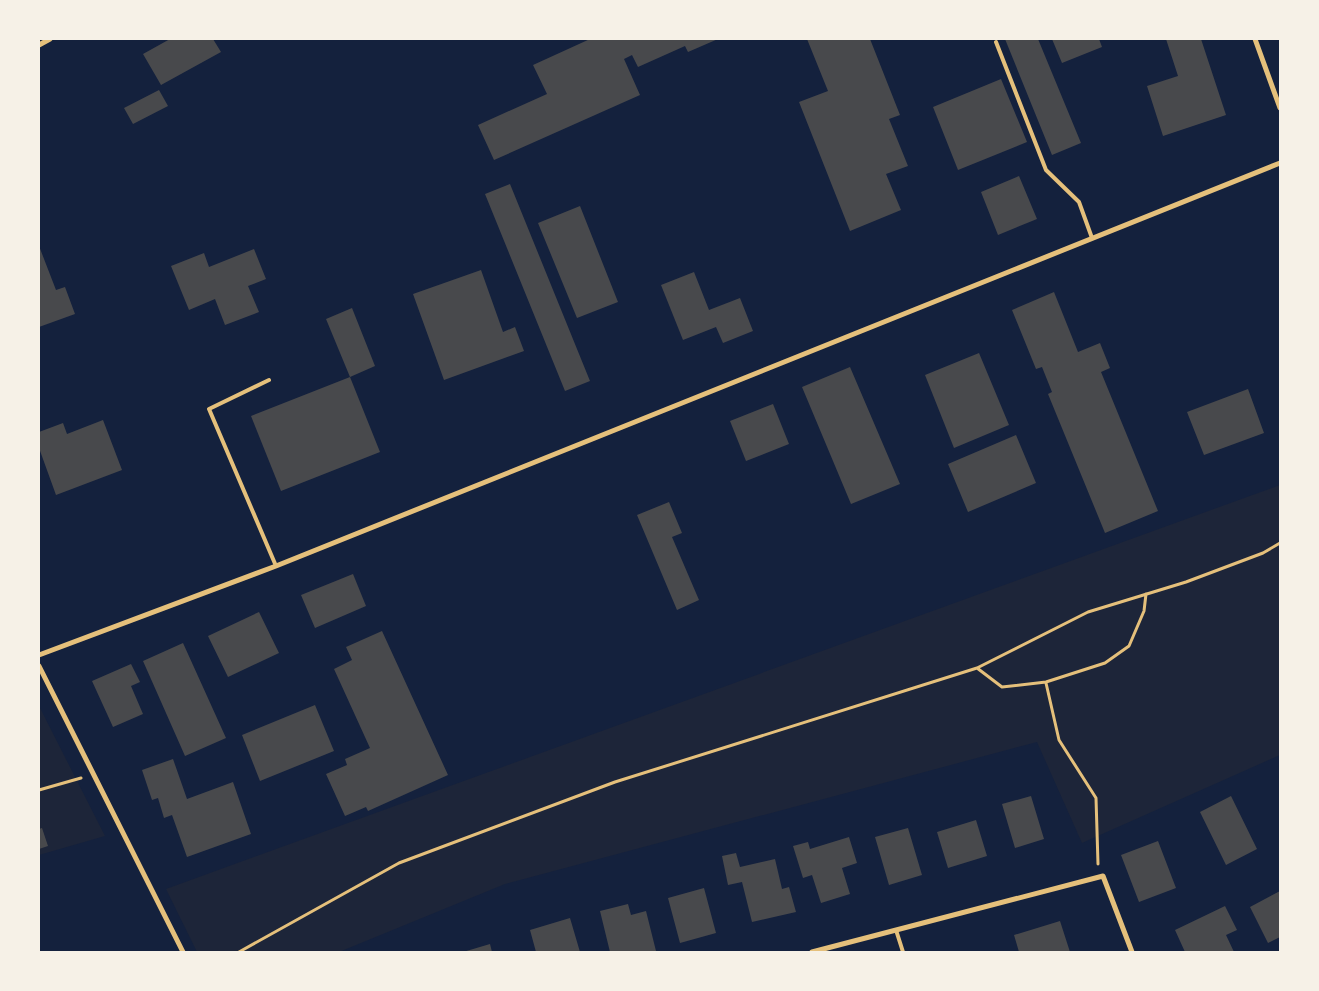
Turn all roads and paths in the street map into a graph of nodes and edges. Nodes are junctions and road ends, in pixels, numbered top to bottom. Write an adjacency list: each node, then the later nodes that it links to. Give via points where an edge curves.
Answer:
1 (50, 39): 4 (street)
2 (1255, 39): 5 (street)
3 (996, 42): 7 (lane, via 1046,170 1079,202)
4 (39, 45)
5 (1280, 108)
6 (1280, 163): 7 (street)
7 (1092, 238): 10 (street)
8 (269, 380): 10 (lane, via 209,409)
9 (1280, 543): 11 (path, via 1263,553)
10 (276, 566): 12 (street)
11 (1146, 594): 14 (path, via 1088,612); 15 (path, via 1144,611 1129,646 1105,663)
12 (39, 656)
13 (39, 666): 16 (street)
14 (977, 668): 15 (path, via 1002,687); 21 (path, via 615,782 398,863)
15 (1046, 682): 18 (path, via 1059,740 1096,798 1098,864)
16 (93, 774): 17 (path); 20 (street)
17 (39, 790)
18 (1103, 876): 19 (street); 24 (street)
19 (896, 930): 22 (street); 23 (lane)
20 (183, 952)
21 (239, 952)
22 (812, 952)
23 (903, 952)
24 (1132, 952)

